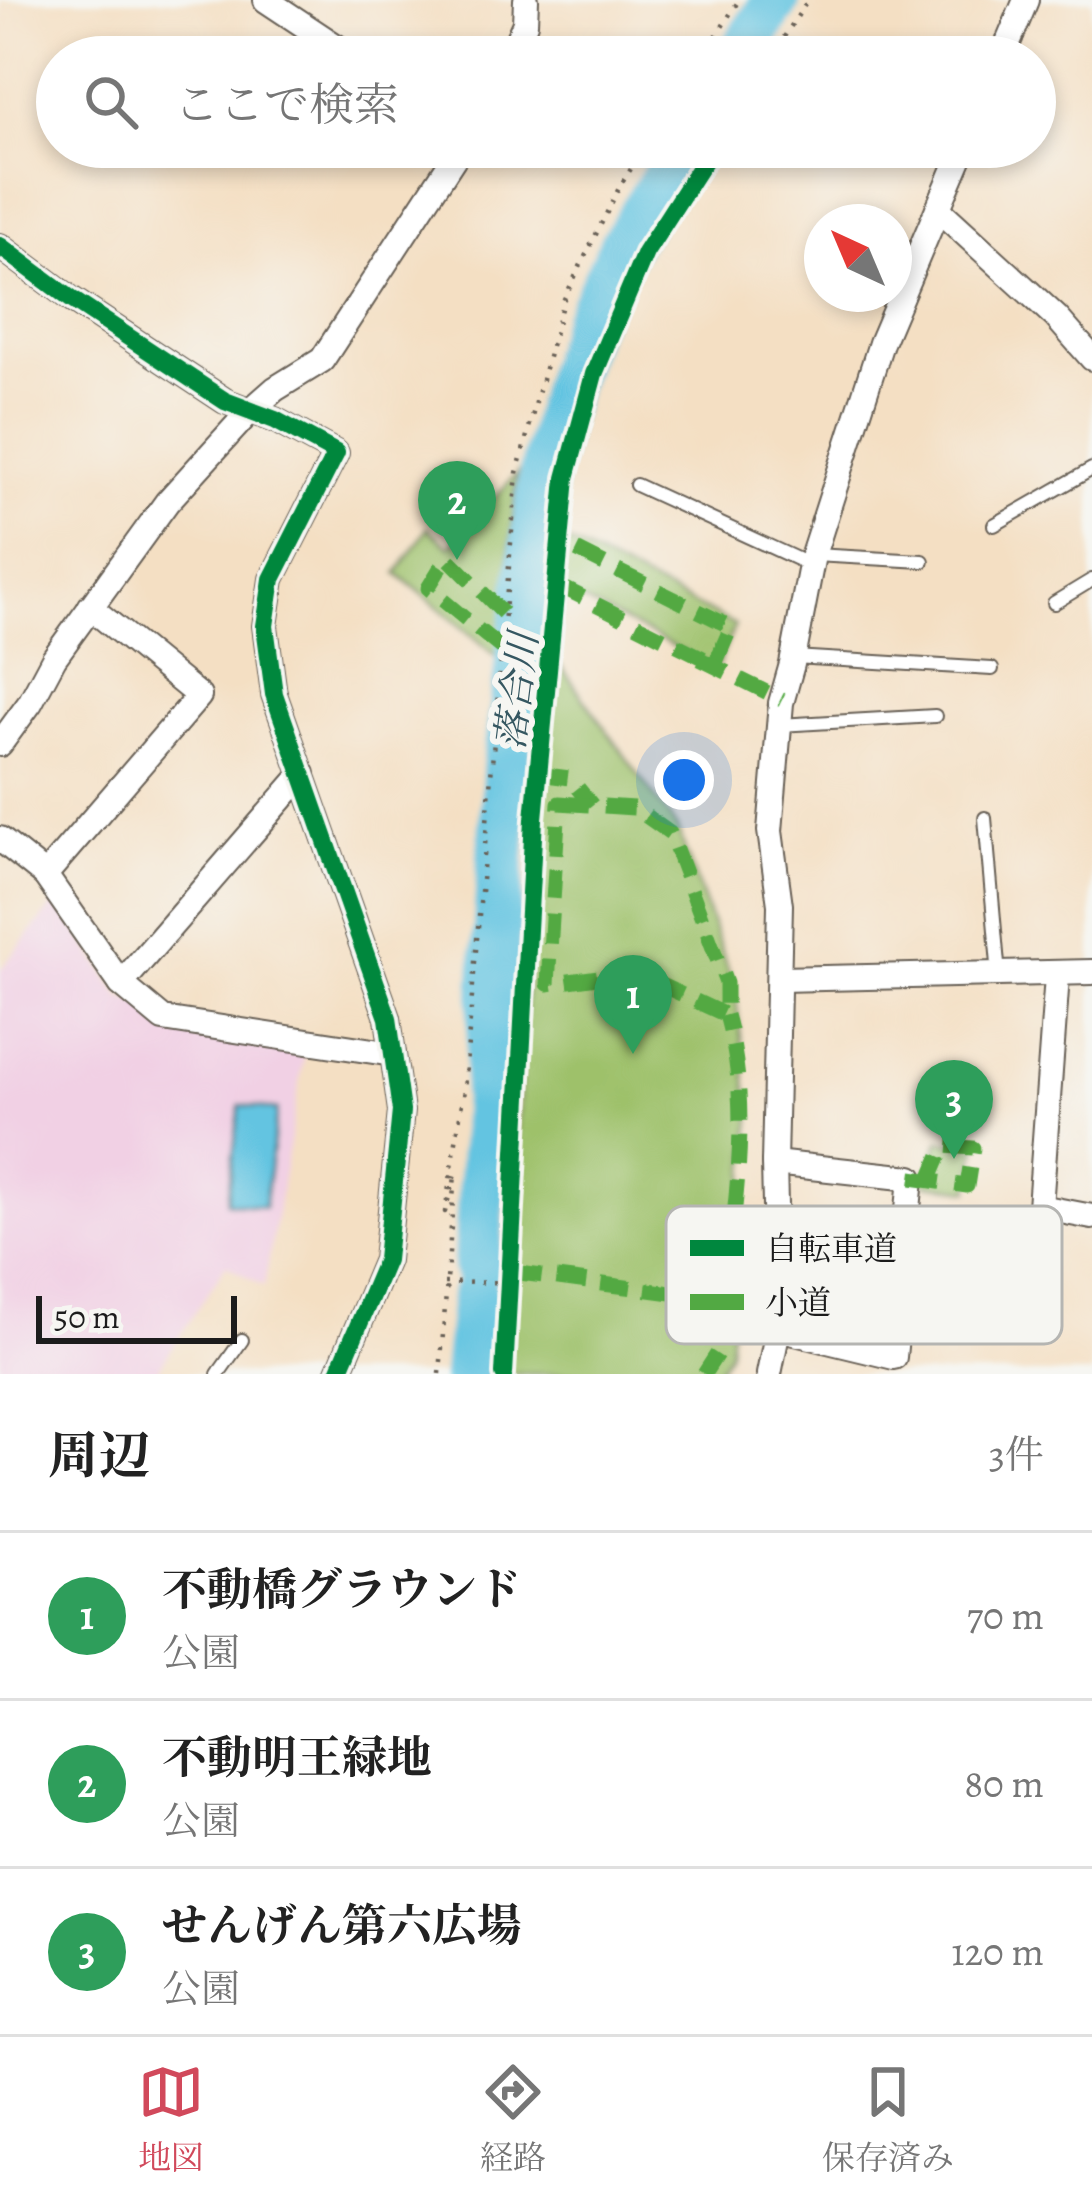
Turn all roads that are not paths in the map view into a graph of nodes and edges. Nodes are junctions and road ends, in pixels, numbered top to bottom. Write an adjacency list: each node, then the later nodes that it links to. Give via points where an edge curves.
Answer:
1 (266, 0): 4 (street)
2 (526, 0): 5 (street)
3 (1026, 0): 6 (street)
4 (320, 36)
5 (519, 36)
6 (1011, 36)
7 (447, 168): 12 (street, via 322,360)
8 (955, 168): 9 (street)
9 (938, 209): 11 (street); 16 (street, via 881,344)
10 (0, 246): 12 (street)
11 (1092, 358)
12 (250, 411): 20 (street, via 167,502); 26 (street, via 336,453 266,601 274,694)
13 (1092, 469): 15 (lane)
14 (636, 485): 16 (lane)
15 (994, 525)
16 (812, 560): 17 (lane); 21 (street)
17 (923, 561)
18 (1092, 580): 19 (lane)
19 (1054, 603)
20 (90, 607): 25 (street); 29 (street, via 199,696)
21 (794, 657): 22 (lane); 24 (street)
22 (992, 669)
23 (935, 716): 24 (lane)
24 (778, 725): 33 (street, via 770,831)
25 (0, 744)
26 (303, 774): 34 (street); 35 (street, via 388,1018)
27 (985, 818): 32 (lane)
28 (0, 838): 29 (street)
29 (45, 874): 34 (street)
30 (1092, 973): 31 (street)
31 (1057, 976): 32 (street); 39 (street)
32 (999, 977): 33 (street)
33 (779, 980): 36 (street)
34 (121, 984): 35 (street, via 163,1019)
35 (393, 1054): 47 (street, via 400,1111 386,1260)
36 (774, 1162): 37 (street); 38 (street, via 911,1178)
37 (775, 1206)
38 (908, 1206)
39 (1040, 1206)
40 (1062, 1211): 41 (street)
41 (1092, 1217)
42 (242, 1340): 46 (lane)
43 (775, 1344): 48 (street)
44 (840, 1344): 45 (street, via 894,1357)
45 (895, 1344)
46 (218, 1374)
47 (338, 1374)
48 (769, 1374)

